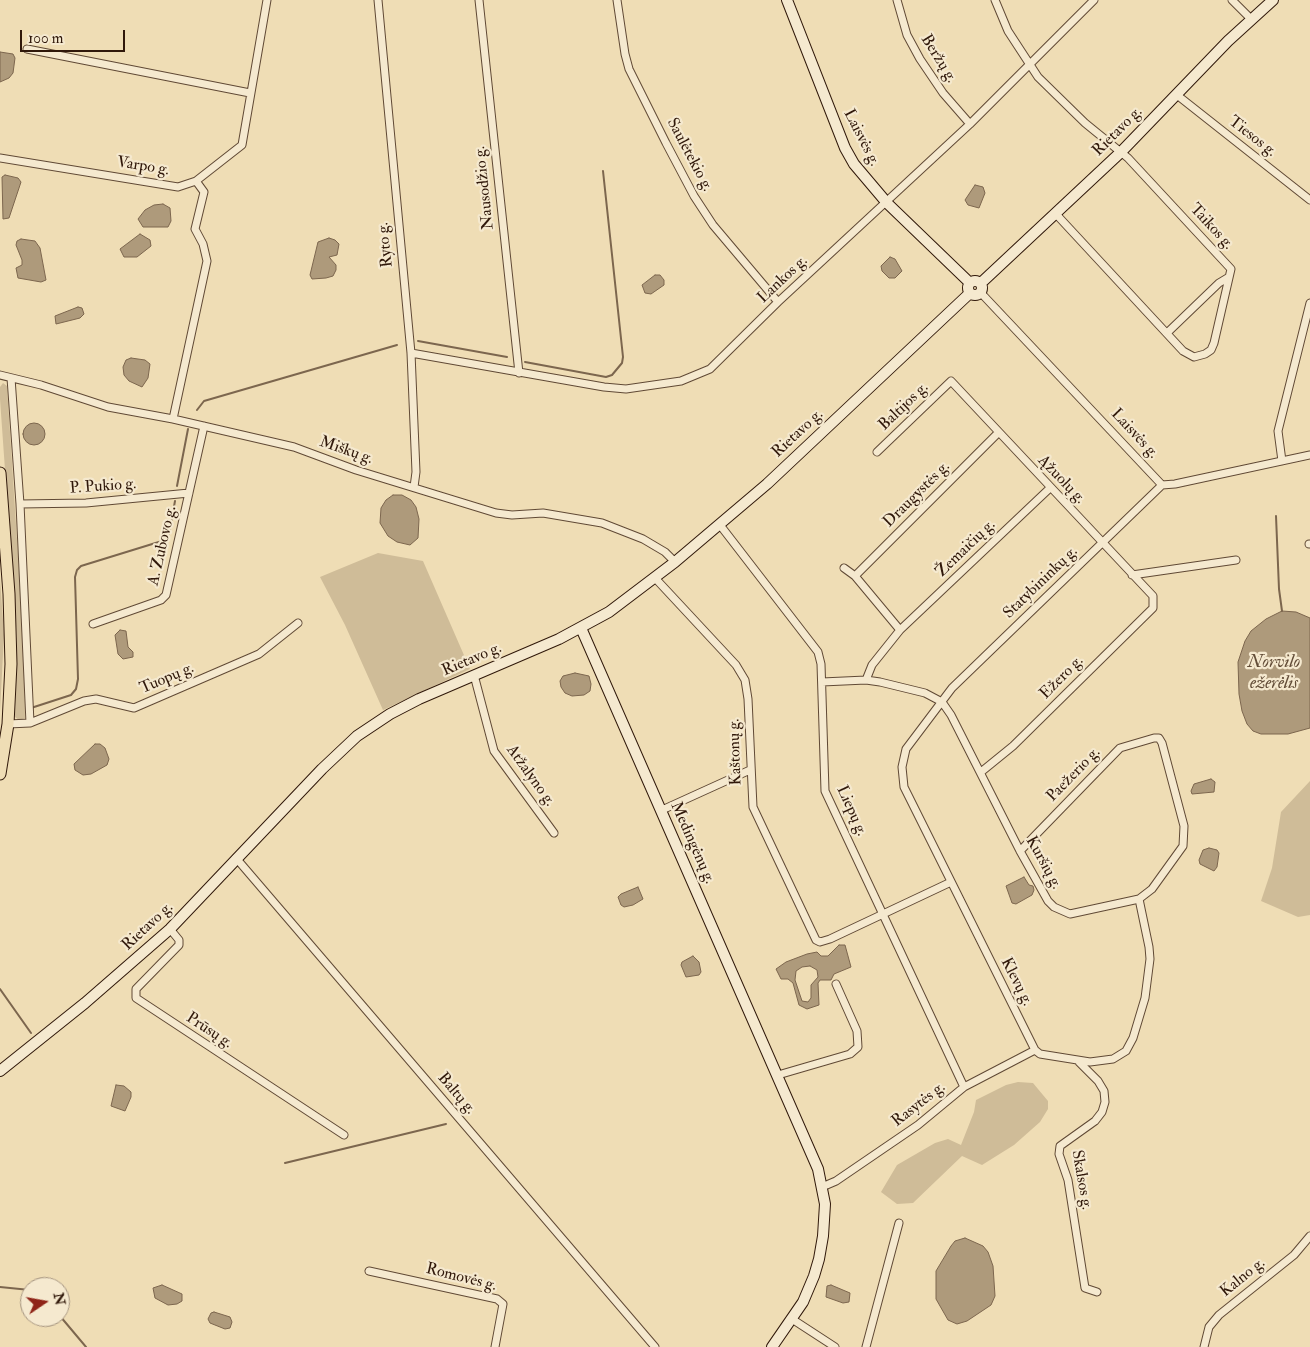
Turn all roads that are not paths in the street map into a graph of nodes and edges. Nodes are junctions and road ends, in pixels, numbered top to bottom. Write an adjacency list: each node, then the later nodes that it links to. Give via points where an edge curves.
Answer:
1 (267, 0): 14 (street, Varpo g.)
2 (378, 0): 28 (street, Ryto g.)
3 (480, 0): 29 (street, Nausodžio g.)
4 (617, 0): 25 (street, Saulėtekio g., via 629,69 686,181 713,225)
5 (787, 0): 21 (main road, Laisvės g., via 845,148 867,181)
6 (897, 0): 16 (street, Beržų g., via 907,35 920,59 942,93)
7 (995, 0): 13 (street, Taikos g.)
8 (1094, 0): 13 (street, Lankos g.)
9 (1232, 0): 11 (street)
10 (1273, 0): 11 (main road, Rietavo g.)
11 (1251, 19): 15 (main road, Rietavo g.)
12 (27, 48): 14 (street)
13 (1028, 65): 16 (street, Lankos g.); 17 (street, Taikos g., via 1061,101)
14 (250, 93): 19 (street, Varpo g., via 242,145)
15 (1177, 95): 17 (main road, Rietavo g.); 20 (street, Tiesos g.)
16 (970, 124): 21 (street, Lankos g.)
17 (1121, 152): 22 (main road, Rietavo g.); 23 (street, Taikos g., via 1231,269)
18 (0, 158): 19 (street, Varpo g., via 178,187)
19 (196, 181): 33 (street, via 204,192 195,229 207,261)
20 (1310, 200)
21 (887, 203): 24 (main road, Laisvės g.); 25 (street, Lankos g.)
22 (1055, 213): 24 (main road, Rietavo g.); 27 (street, Taikos g.)
23 (1229, 277): 27 (street); 27 (street, Taikos g., via 1211,350 1200,356 1188,355)
24 (975, 288): 40 (street, Laisvės g.); 45 (main road, Rietavo g.)
25 (778, 302): 29 (street, Lankos g., via 710,369 681,381 626,389)
26 (1310, 303): 38 (street, via 1278,431)
27 (1166, 333)
28 (411, 353): 29 (street, Lankos g.); 41 (street, Ryto g.)
29 (519, 373)
30 (0, 376): 31 (street, Miškų g.)
31 (11, 378): 33 (street, Miškų g., via 108,407); 44 (street)
32 (951, 381): 35 (street, Ąžuolų g.); 36 (street, Baltijos g.)
33 (173, 419): 34 (street, Miškų g.)
34 (204, 426): 41 (street, Miškų g., via 294,447); 43 (street, A. Zubovo g.)
35 (998, 433): 42 (street, Ąžuolų g.); 51 (street, Draugystės g.)
36 (877, 452)
37 (1310, 455): 38 (street)
38 (1282, 461): 40 (street)
39 (0, 472): 63 (main road, via 10,621)
40 (1162, 485): 46 (street, Statybininkų g.)
41 (414, 487): 48 (street, Miškų g., via 503,515 543,513 602,523 643,539)
42 (1050, 488): 46 (street, Ąžuolų g.); 57 (street, Žemaičių g.)
43 (189, 493): 44 (street, P. Pukio g., via 86,503); 55 (street, A. Zubovo g., via 166,595 161,600)
44 (20, 504): 62 (street)
45 (720, 525): 48 (main road, Rietavo g.); 60 (street, Liepų g., via 818,652)
46 (1103, 543): 50 (street, Ąžuolų g.); 61 (street, Statybininkų g., via 952,688)
47 (1236, 560): 50 (street)
48 (675, 562): 52 (main road, Rietavo g.)
49 (844, 568): 51 (street)
50 (1132, 575): 53 (street, Ąžuolų g.)
51 (854, 576): 57 (street)
52 (655, 578): 56 (main road, Rietavo g.); 64 (street, Kaštonų g., via 741,672 748,698)
53 (1153, 596): 65 (street, Ežero g., via 1152,608 1013,746)
54 (298, 622): 62 (street, Tuopų g., via 259,654 134,708 96,699)
55 (93, 624)
56 (581, 628): 58 (main road, Rietavo g.); 67 (main road, Medingėnų g.)
57 (900, 630): 59 (street, Žemaičių g., via 872,665)
58 (474, 675): 68 (street, Atžalyno g., via 494,751); 70 (main road, Rietavo g., via 390,714 358,736)
59 (866, 680): 60 (street); 61 (street, via 925,693)
60 (822, 682): 73 (street, Liepų g., via 825,791)
61 (942, 702): 65 (street, Kuršių g.); 71 (street, Klevų g., via 906,750 902,776 908,796)
62 (30, 723): 63 (street, Tuopų g.)
63 (8, 724): 66 (main road)
64 (750, 770): 67 (street); 73 (street, Kaštonų g., via 755,816 812,936 820,942)
65 (981, 772): 69 (street, Kuršių g.)
66 (0, 774)
67 (662, 810): 79 (main road, Medingėnų g.)
68 (554, 833)
69 (1020, 851): 72 (street, Kuršių g., via 1048,900 1061,912 1070,914); 72 (street, Paežerio g., via 1120,748 1159,738 1184,826 1183,846 1152,889)
70 (236, 858): 74 (main road, Rietavo g.); 89 (street, Baltų g.)
71 (951, 882): 73 (street); 76 (street, Klevų g.)
72 (1139, 899): 77 (street, via 1150,953 1145,998 1133,1038 1120,1056)
73 (884, 915): 80 (street, Liepų g.)
74 (170, 929): 78 (main road, Rietavo g.); 81 (street, Prūsų g., via 179,945 136,989 136,998)
75 (836, 984): 79 (street, via 857,1031 858,1047 850,1054)
76 (1035, 1050): 77 (street, via 1049,1057); 80 (street, Rasytės g.)
77 (1079, 1062): 86 (street, Skalsos g., via 1098,1080 1105,1102 1095,1121 1060,1146 1059,1154 1068,1180 1085,1288)
78 (0, 1071)
79 (777, 1073): 82 (main road, Medingėnų g., via 813,1153)
80 (964, 1087): 82 (street, Rasytės g., via 918,1125 836,1181)
81 (344, 1135)
82 (822, 1187): 87 (main road, Medingėnų g., via 825,1220 819,1258 809,1288)
83 (899, 1223): 92 (street)
84 (1310, 1236): 93 (street, Kalno g., via 1294,1255 1219,1315 1209,1327)
85 (369, 1271): 88 (street, Romovės g., via 497,1299 503,1304)
86 (1097, 1292)
87 (792, 1318): 90 (main road, Medingėnų g.); 91 (street)
88 (495, 1347)
89 (655, 1347)
90 (772, 1347)
91 (835, 1347)
92 (866, 1347)
93 (1204, 1347)

